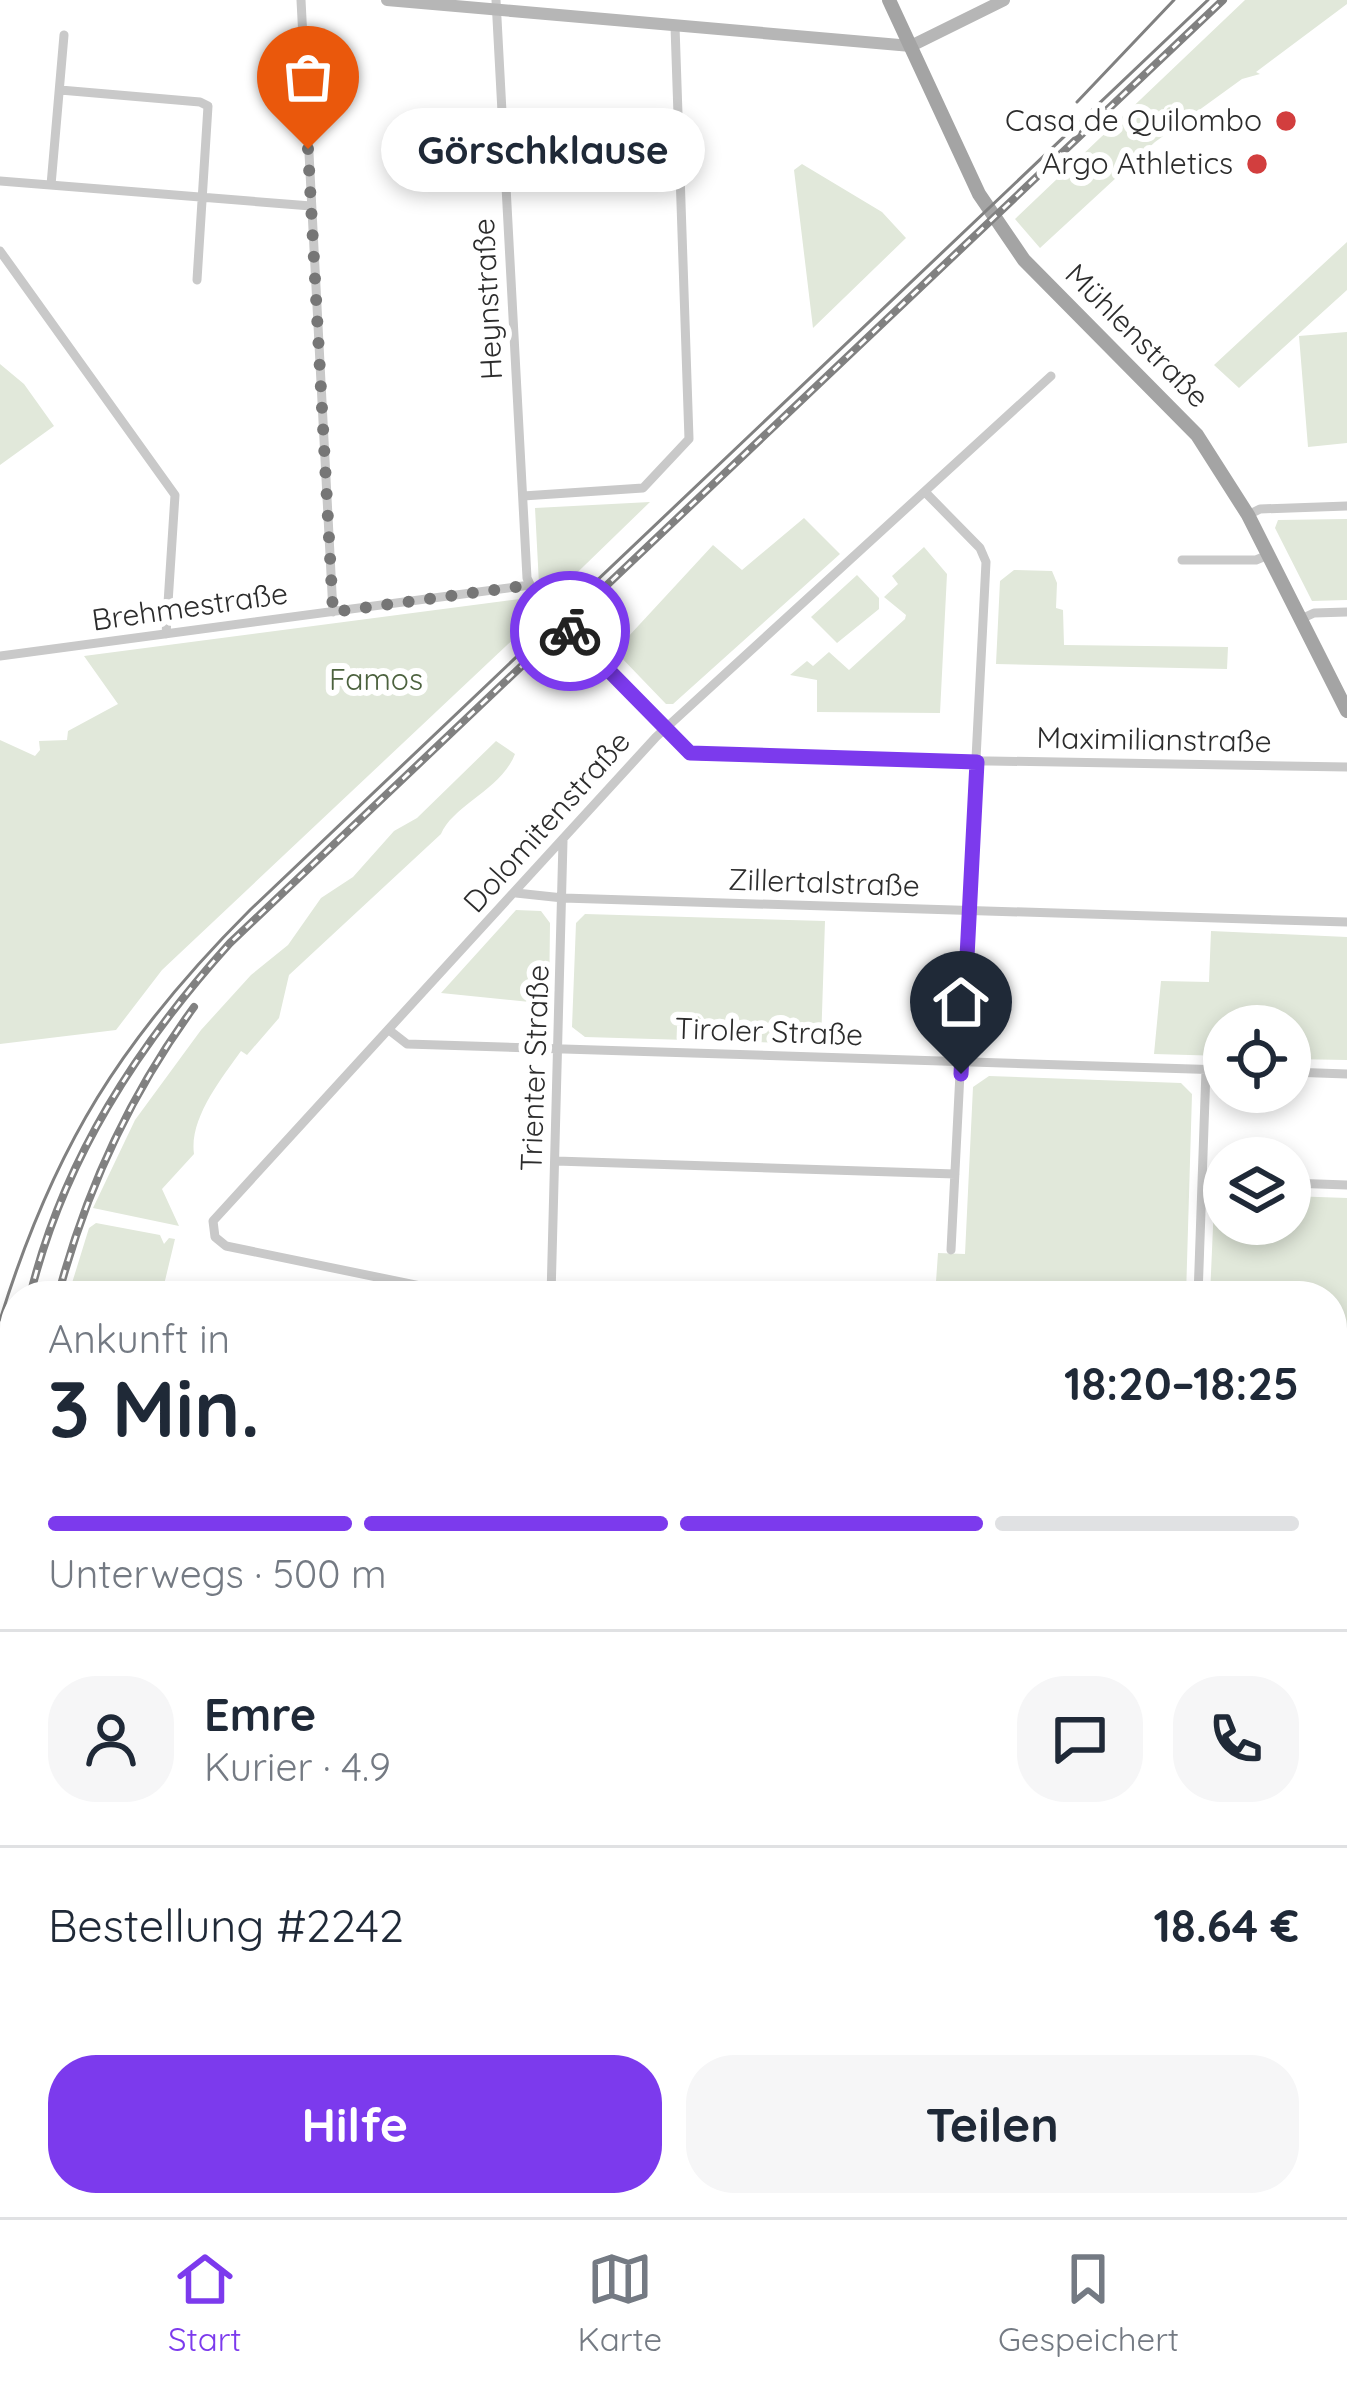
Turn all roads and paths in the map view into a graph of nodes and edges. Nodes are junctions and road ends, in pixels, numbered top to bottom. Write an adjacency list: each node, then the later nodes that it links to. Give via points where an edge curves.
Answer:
1 (301, 0): 13 (street)
2 (387, 0): 5 (street)
3 (889, 0): 8 (main road, Mühlenstraße)
4 (1004, 0): 8 (street)
5 (496, 5): 6 (street); 18 (street, Heynstraße)
6 (675, 26): 8 (street); 18 (street, via 688,442 643,488)
7 (64, 35): 9 (street)
8 (911, 46): 20 (main road, Mühlenstraße, via 980,194 1024,260 1190,425)
9 (60, 90): 11 (street); 12 (street, via 208,106)
10 (0, 181): 11 (street)
11 (51, 185): 12 (street)
12 (202, 197): 13 (street); 15 (street)
13 (311, 206): 24 (street)
14 (0, 250): 27 (street, via 175,495)
15 (197, 280)
16 (1051, 376): 17 (street, Dolomitenstraße)
17 (926, 493): 30 (street, Dolomitenstraße); 31 (street, via 986,562)
18 (523, 496): 23 (street, Heynstraße)
19 (1347, 506): 20 (street)
20 (1247, 515): 21 (main road, Mühlenstraße)
21 (1268, 555): 22 (street); 26 (main road, Mühlenstraße)
22 (1182, 560)
23 (530, 585): 24 (street, Brehmestraße); 30 (street, Maximilianstraße)
24 (333, 612): 27 (street, Brehmestraße)
25 (1347, 612): 26 (street)
26 (1301, 620): 29 (main road, Mühlenstraße)
27 (166, 634): 28 (street, Brehmestraße)
28 (0, 656)
29 (1347, 711)
30 (665, 730): 31 (street, Maximilianstraße, via 701,756); 33 (street, Dolomitenstraße)
31 (977, 762): 32 (street, Maximilianstraße); 36 (street)
32 (1347, 767)
33 (562, 841): 34 (street, Dolomitenstraße); 35 (street, Trienter Straße)
34 (516, 892): 35 (street, Zillertalstraße); 38 (street, Dolomitenstraße)
35 (563, 898): 36 (street, Zillertalstraße); 39 (street, Trienter Straße)
36 (969, 912): 37 (street, Zillertalstraße); 40 (street)
37 (1347, 922)
38 (389, 1030): 39 (street, Tiroler Straße, via 407,1044); 51 (street, Dolomitenstraße, via 212,1228 226,1246)
39 (560, 1050): 40 (street, Tiroler Straße); 45 (street, Trienter Straße)
40 (961, 1062): 41 (street, Tiroler Straße); 46 (street)
41 (1203, 1070)
42 (1311, 1073): 43 (street)
43 (1347, 1074)
44 (1204, 1113): 47 (street)
45 (556, 1161): 46 (street); 52 (street, Trienter Straße)
46 (955, 1174): 50 (street)
47 (1202, 1180): 53 (street)
48 (1311, 1184): 49 (street)
49 (1347, 1185)
50 (951, 1250)
51 (396, 1281)
52 (551, 1281)
53 (1199, 1281)

